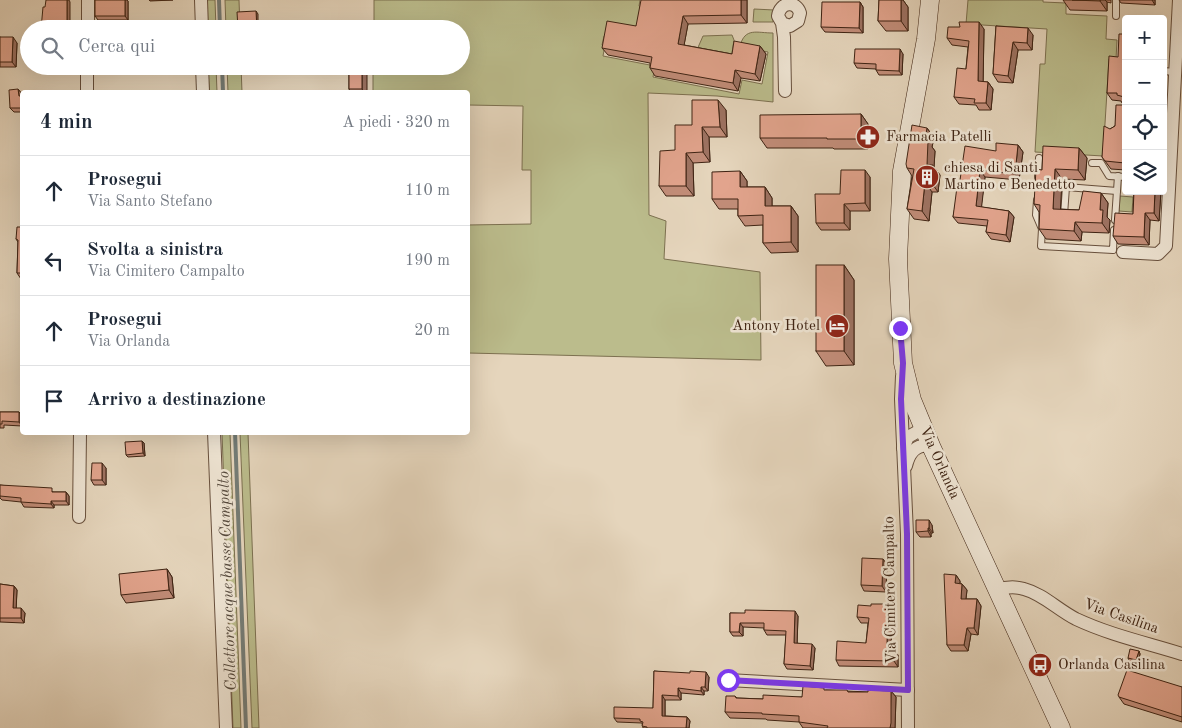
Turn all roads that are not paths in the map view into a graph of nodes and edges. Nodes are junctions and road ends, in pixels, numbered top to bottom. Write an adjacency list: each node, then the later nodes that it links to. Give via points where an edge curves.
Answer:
1 (88, 0): 8 (street)
2 (202, 0): 9 (street)
3 (930, 0): 28 (main road, Via Orlanda, via 900,190 898,258)
4 (1116, 0): 7 (lane)
5 (1179, 0): 10 (street)
6 (797, 3): 15 (street, via 798,22 790,26 782,23)
7 (1116, 16)
8 (88, 20)
9 (202, 20)
10 (1174, 68): 16 (street)
11 (87, 75): 13 (street)
12 (202, 75): 14 (street)
13 (87, 90)
14 (203, 90)
15 (785, 91)
16 (1168, 111): 27 (street, via 1166,246 1158,254)
17 (1040, 158): 21 (lane)
18 (1092, 163): 19 (lane, via 1101,163 1110,176)
19 (1118, 176): 20 (lane); 23 (lane)
20 (1122, 176)
21 (1038, 186)
22 (1086, 189): 23 (lane); 25 (lane); 26 (lane, via 1066,187 1064,215)
23 (1117, 191): 24 (lane, via 1113,250 1040,246 1042,229 1036,215)
24 (1037, 196)
25 (1085, 198)
26 (1074, 216)
27 (1123, 252)
28 (903, 363): 29 (main road, Via Orlanda, via 912,400); 33 (street, Via Cimitero Campalto)
29 (924, 428): 32 (main road, Via Orlanda); 33 (street, via 908,437)
30 (80, 435): 35 (street)
31 (214, 435): 40 (street)
32 (931, 446): 34 (street, Via Cimitero Campalto, via 924,444 910,453); 36 (main road, Via Orlanda)
33 (902, 448): 34 (street, Via Cimitero Campalto)
34 (905, 481): 39 (street, Via Cimitero Campalto)
35 (79, 517)
36 (997, 590): 37 (street, Via Casilina, via 1015,587 1033,592 1083,622); 42 (main road, Via Orlanda)
37 (1182, 654)
38 (728, 680): 39 (street)
39 (908, 690): 41 (street, Via Cimitero Campalto)
40 (226, 728)
41 (908, 728)
42 (1061, 728)

